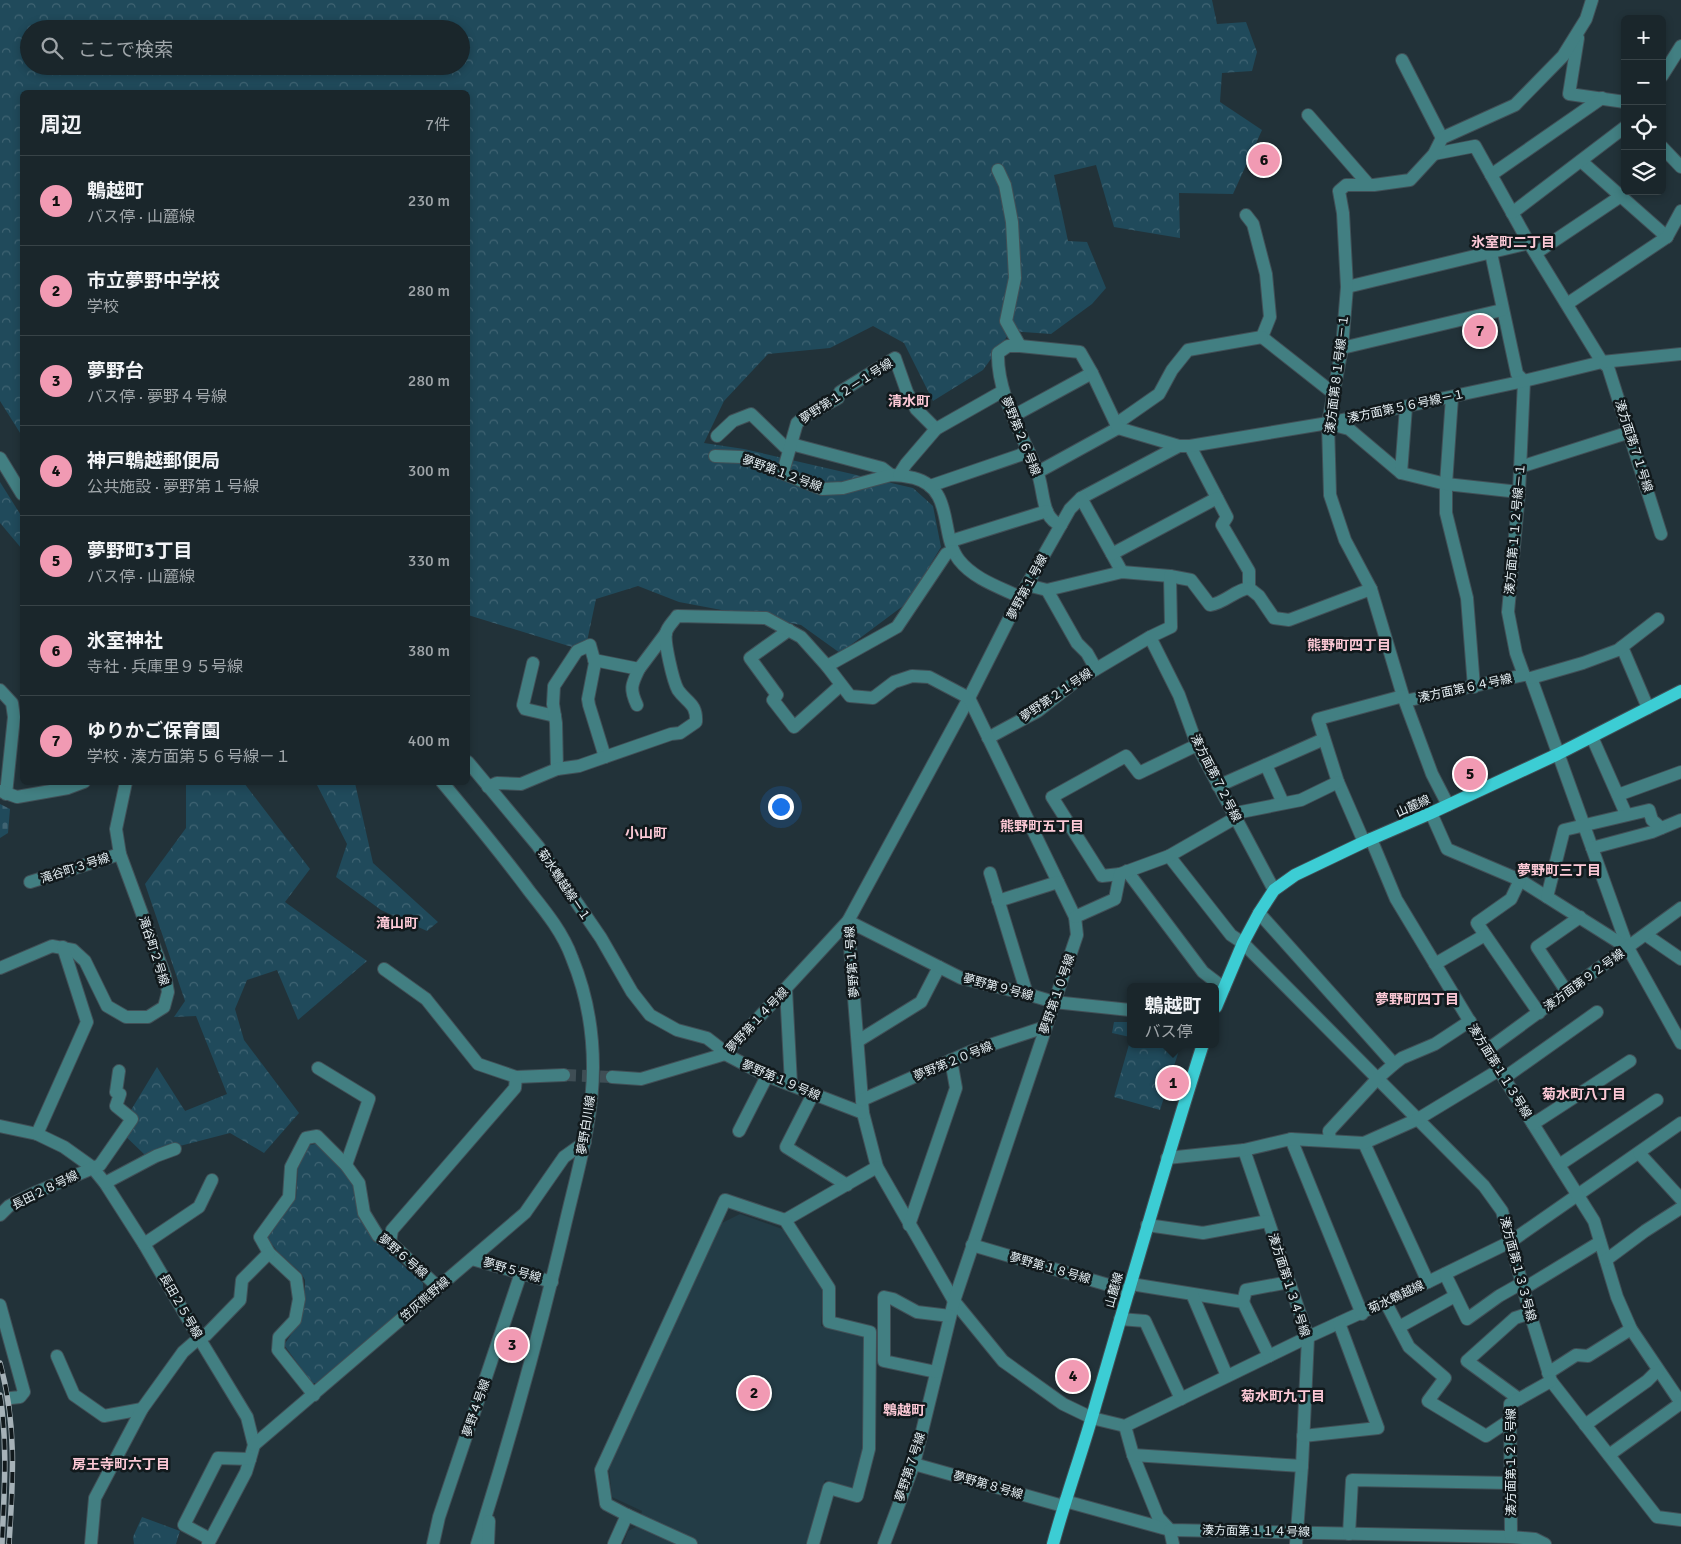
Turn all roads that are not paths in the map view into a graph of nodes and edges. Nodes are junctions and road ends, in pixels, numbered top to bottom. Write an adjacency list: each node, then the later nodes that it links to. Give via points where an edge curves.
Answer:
1 (1592, 0): 2 (street)
2 (1579, 31): 6 (street, via 1569,94); 10 (street, via 1564,56 1515,105)
3 (1681, 46): 5 (street)
4 (1402, 60): 10 (street)
5 (1666, 70)
6 (1602, 98): 7 (street); 16 (street)
7 (1621, 101)
8 (1308, 115): 17 (street)
9 (1621, 130): 13 (street)
10 (1442, 138): 12 (street)
11 (1665, 150): 14 (street)
12 (1434, 154): 16 (street, 湊方面第７１号線, via 1475,146); 17 (street, via 1410,180)
13 (1581, 161): 18 (street); 20 (street)
14 (1680, 164)
15 (998, 170): 29 (street, via 1005,185 1012,222 1015,278 1006,321)
16 (1491, 175): 20 (street, 湊方面第７１号線)
17 (1369, 186): 25 (street, 湊方面第８１号線－１, via 1346,186 1339,191)
18 (1621, 196): 22 (street); 23 (street)
19 (1681, 211): 22 (street)
20 (1512, 214): 23 (street, 湊方面第７１号線)
21 (1246, 215): 28 (street, via 1253,224 1266,274 1270,317)
22 (1667, 237): 26 (street)
23 (1532, 248): 24 (street); 26 (street, 湊方面第７１号線)
24 (1492, 253): 25 (street); 27 (street)
25 (1347, 287): 30 (street, 湊方面第８１号線－１)
26 (1567, 304): 32 (street, 湊方面第７１号線)
27 (1502, 310): 30 (street); 34 (street, via 1517,374)
28 (1262, 337): 36 (street); 41 (street, via 1188,350 1159,394)
29 (1014, 346): 33 (street, via 1080,352); 35 (street, 夢野第２６号線, via 998,353 997,366)
30 (1342, 348): 36 (street, 湊方面第８１号線－１)
31 (1681, 354): 32 (street, 湊方面第５６号線－１)
32 (1602, 362): 34 (street, 湊方面第５６号線－１); 43 (street, 湊方面第７１号線, via 1608,367)
33 (1092, 373): 39 (street); 41 (street)
34 (1524, 381): 37 (street, 湊方面第５６号線－１); 50 (street, 湊方面第１１２号線－１)
35 (1003, 391): 39 (street, 夢野第２６号線); 42 (street)
36 (1333, 393): 40 (street, 湊方面第８１号線－１)
37 (1452, 397): 38 (street, 湊方面第５６号線－１); 55 (street)
38 (1406, 406): 40 (street, 湊方面第５６号線－１); 53 (street)
39 (1014, 416): 47 (street, 夢野第２６号線)
40 (1328, 423): 46 (street, 湊方面第５６号線－１); 53 (street, via 1349,429); 70 (street, 湊方面第８１号線－１, via 1330,495 1345,540)
41 (1117, 426): 46 (street); 52 (street)
42 (936, 429): 45 (street, 夢野第１２－１号線, via 916,409 895,358 797,422); 54 (street)
43 (1630, 432): 50 (street); 63 (street, 湊方面第７１号線)
44 (717, 436): 45 (street, via 733,421 751,414 785,447)
45 (790, 446): 51 (street, 夢野第１２－１号線); 54 (street, via 882,468)
46 (1184, 446): 59 (street, 夢野第１号線); 60 (street)
47 (1029, 452): 52 (street, 夢野第２６号線); 56 (street)
48 (715, 456): 51 (street, 夢野第１２号線, via 742,457)
49 (0, 458): 57 (street)
50 (1520, 466): 58 (street, 湊方面第１１２号線－１)
51 (783, 472): 54 (street, 夢野第１２号線, via 822,489 843,488)
52 (1038, 472): 61 (street, 夢野第２６号線)
53 (1401, 473): 55 (street)
54 (895, 475): 56 (street, 夢野第１２号線, via 921,480)
55 (1446, 484): 58 (street); 85 (street, via 1446,513 1467,598)
56 (930, 486): 64 (street, via 942,503)
57 (20, 491)
58 (1519, 492): 83 (street, 湊方面第１１２号線－１, via 1508,612 1516,653)
59 (1081, 498): 62 (street, 夢野第１号線); 65 (street)
60 (1217, 498): 65 (street); 69 (street, via 1227,517 1222,525 1249,571)
61 (1047, 512): 62 (street); 64 (street)
62 (1060, 525): 68 (street, 夢野第１号線)
63 (1661, 534)
64 (952, 546): 72 (street, via 960,561 977,577); 80 (street, via 897,627)
65 (1112, 554): 66 (street)
66 (1122, 572): 67 (street); 71 (street)
67 (1170, 576): 69 (street, via 1191,580 1210,605 1240,589); 76 (street, via 1171,627)
68 (1027, 585): 71 (street); 72 (street, 夢野第１号線)
69 (1249, 588): 70 (street, via 1259,596 1274,618 1289,620)
70 (1371, 589): 89 (street, 湊方面第８１号線－１)
71 (1047, 590): 82 (street, 夢野第２１号線)
72 (1020, 597): 88 (street, 夢野第１号線)
73 (1658, 619): 77 (street, 湊方面第６４号線)
74 (789, 630): 75 (street, via 766,618 677,616); 80 (street, via 801,637); 84 (street, via 750,658 777,695 773,700 794,727)
75 (666, 633): 81 (street); 98 (street, via 670,671 679,690 693,706 696,722 680,732)
76 (1150, 637): 82 (street); 96 (street, 湊方面第７２号線, via 1179,695)
77 (1622, 647): 83 (street, 湊方面第６４号線, via 1583,663); 91 (street)
78 (594, 660): 81 (street); 92 (street, via 590,645 576,651 554,686); 98 (street, via 589,704)
79 (533, 663): 92 (street, via 524,706)
80 (827, 666): 84 (street)
81 (639, 668): 90 (street, via 632,693)
82 (1096, 669): 94 (street, 夢野第２１号線, via 1076,680 1038,711)
83 (1528, 677): 85 (street, 湊方面第６４号線); 97 (street, 湊方面第１１２号線－１)
84 (841, 685): 88 (street, via 850,696 874,698 894,682 912,676 928,678)
85 (1474, 687): 89 (street, 湊方面第６４号線)
86 (0, 690): 109 (street, via 12,703 14,717)
87 (1681, 691): 91 (main road, 山麓線)
88 (969, 698): 94 (street, 夢野第１０号線); 135 (street, 夢野第１号線)
89 (1404, 699): 95 (street, 湊方面第６４号線, via 1318,719); 112 (street, 湊方面第８１号線－１, via 1432,774)
90 (637, 704)
91 (1648, 708): 93 (main road, 山麓線)
92 (555, 716): 101 (street)
93 (1592, 737): 97 (main road, 山麓線); 110 (street)
94 (988, 738): 127 (street, 夢野第１０号線)
95 (1324, 739): 100 (street); 103 (street, 湊方面第６４号線)
96 (1197, 745): 107 (street, 湊方面第７２号線); 124 (street, via 1139,773 1126,756 1052,797 1102,876)
97 (1558, 754): 112 (main road, 山麓線); 117 (street, 湊方面第１１２号線－１)
98 (605, 757): 101 (street, via 580,766)
99 (470, 764): 108 (street, 菊水鵯越線ー１)
100 (1266, 765): 107 (street); 111 (street)
101 (557, 769): 108 (street, via 521,784 497,783)
102 (1681, 772): 110 (street)
103 (1338, 782): 111 (street, via 1301,800); 119 (street, 湊方面第６４号線)
104 (76, 785): 109 (street, via 17,797)
105 (125, 785): 121 (street, 滝谷町２号線, via 116,829)
106 (445, 785): 189 (street, 夢野白川線, via 549,917 572,957 586,1005 593,1067)
107 (1218, 786): 115 (street, 湊方面第７２号線)
108 (488, 787): 157 (street, 菊水鵯越線ー１, via 538,846)
109 (3, 792)
110 (1618, 795): 114 (street)
111 (1283, 803): 115 (street, via 1241,812)
112 (1448, 805): 113 (main road, 山麓線)
113 (1431, 813): 119 (main road, 山麓線); 125 (street, via 1447,849)
114 (1626, 814): 117 (street); 118 (street, via 1649,810 1652,820)
115 (1236, 817): 122 (street); 128 (street, 湊方面第７２号線)
116 (1681, 820): 118 (street)
117 (1584, 826): 120 (street, 湊方面第１１２号線－１); 129 (street, via 1564,830)
118 (1661, 828): 120 (street)
119 (1368, 840): 128 (main road, 山麓線, via 1295,874); 142 (street, 湊方面第１１３号線, via 1396,898)
120 (1592, 848): 140 (street, 湊方面第１１２号線－１)
121 (120, 854): 126 (street, 滝谷町３号線); 139 (street, 滝谷町２号線, via 165,976 168,992 164,1007 148,1017 126,1017 107,1006 85,961 74,950)
122 (1170, 856): 124 (street); 138 (street, 湊方面第１３３号線, via 1231,935)
123 (990, 873): 130 (street)
124 (1124, 873): 133 (street, via 1115,899); 146 (street, via 1203,972)
125 (1520, 880): 129 (street); 137 (street, via 1511,898 1477,923)
126 (30, 882)
127 (1058, 882): 130 (street); 133 (street, 夢野第１０号線)
128 (1274, 890): 132 (main road, 山麓線)
129 (1547, 897): 134 (street)
130 (998, 901): 151 (street)
131 (1681, 908): 136 (street, 湊方面第９２号線)
132 (1258, 913): 138 (main road, 山麓線); 167 (street)
133 (1075, 917): 153 (street, 夢野第１０号線, via 1077,935)
134 (1580, 917): 140 (street); 150 (street, via 1537,947)
135 (848, 921): 143 (street, 夢野第９号線); 149 (street, 夢野第１４号線); 160 (street, 夢野第１号線)
136 (1646, 934): 140 (street, 湊方面第９２号線); 141 (street)
137 (1485, 935): 142 (street); 156 (street)
138 (1243, 943): 148 (main road, 山麓線); 175 (street, 湊方面第１３３号線)
139 (63, 948): 144 (street, via 52,946); 186 (street, via 87,1022)
140 (1628, 948): 150 (street, 湊方面第９２号線); 161 (street, 湊方面第１１２号線－１)
141 (1681, 959)
142 (1435, 964): 158 (street, 湊方面第１１３号線)
143 (939, 967): 151 (street, 夢野第９号線, via 961,978); 160 (street, via 921,1002)
144 (0, 968)
145 (384, 969): 173 (street, via 426,999 478,1064)
146 (1217, 983)
147 (1219, 984): 148 (street)
148 (1224, 988): 152 (main road, 山麓線)
149 (786, 989): 164 (street, 夢野第１４号線); 176 (street)
150 (1567, 992): 156 (street, 湊方面第９２号線)
151 (1027, 994): 153 (street, 夢野第９号線)
152 (1219, 1000)
153 (1054, 1002): 154 (street, 夢野第９号線); 159 (street, 夢野第１０号線)
154 (1127, 1010)
155 (1596, 1012): 170 (street)
156 (1539, 1013): 163 (street, 湊方面第９２号線)
157 (650, 1015): 164 (street, 夢野第１９号線, via 677,1030 707,1038)
158 (1470, 1021): 163 (street, 湊方面第１１３号線); 167 (street, via 1435,1044)
159 (1045, 1027): 165 (street, 夢野第２０号線); 214 (street, 夢野第１０号線)
160 (858, 1041): 178 (street, 夢野第１号線)
161 (1681, 1043)
162 (1202, 1048): 194 (main road, 山麓線)
163 (1487, 1050): 170 (street, 湊方面第１１３号線)
164 (725, 1054): 172 (street, 夢野第１９号線); 174 (street, 夢野第１４号線, via 641,1079)
165 (952, 1060): 178 (street, 夢野第２０号線); 208 (street, via 956,1088)
166 (1630, 1061): 183 (street)
167 (1394, 1064): 175 (street)
168 (318, 1068): 195 (street, via 369,1099)
169 (119, 1071): 197 (street, 長田２８号線, via 116,1092 120,1094 116,1106 132,1119 100,1165)
170 (1502, 1074): 181 (street); 183 (street, 湊方面第１１３号線)
171 (564, 1075): 173 (street)
172 (768, 1076): 176 (street, 夢野第１９号線); 185 (street)
173 (516, 1077): 210 (street, via 515,1088 392,1230)
174 (612, 1077)
175 (1378, 1078): 181 (street, 湊方面第１３３号線); 188 (street, via 1328,1131)
176 (791, 1084): 177 (street, 夢野第１９号線)
177 (813, 1094): 180 (street, 夢野第１９号線); 201 (street, via 786,1147)
178 (862, 1100): 180 (street, 夢野第１号線)
179 (1657, 1100): 196 (street)
180 (863, 1114): 198 (street, 夢野第１号線)
181 (1418, 1119): 190 (street); 211 (street, 湊方面第１３３号線, via 1484,1186 1502,1211)
182 (1681, 1123): 193 (street, 菊水鵯越線)
183 (1533, 1124): 196 (street, 湊方面第１１３号線)
184 (0, 1126): 186 (street, 長田２５号線)
185 (739, 1131)
186 (37, 1134): 197 (street, 長田２５号線, via 64,1147)
187 (1291, 1139): 188 (street); 192 (street); 233 (street)
188 (1330, 1141): 190 (street)
189 (584, 1142): 216 (street, 笠灰熊野線, via 564,1158 525,1213); 220 (street, 夢野白川線)
190 (1364, 1143): 222 (street)
191 (175, 1149): 200 (street)
192 (1244, 1150): 194 (street); 207 (street, 湊方面第１３４号線)
193 (1640, 1153): 202 (street, 菊水鵯越線); 203 (street)
194 (1166, 1158): 209 (main road, 山麓線)
195 (346, 1165): 210 (street, 夢野６号線, via 359,1183 364,1213 378,1236); 215 (street, 夢野６号線, via 317,1136 306,1138 291,1167 288,1197 260,1237)
196 (1559, 1166): 202 (street, 湊方面第１１３号線)
197 (92, 1167): 200 (street, 長田２５号線); 205 (street, 長田２８号線, via 9,1206)
198 (877, 1167): 201 (street); 208 (street, 夢野第１号線)
199 (212, 1180): 213 (street, via 199,1207)
200 (105, 1183): 213 (street, 長田２５号線)
201 (847, 1185): 206 (street)
202 (1578, 1195): 211 (street, 菊水鵯越線); 212 (street, 湊方面第１１３号線, via 1594,1221)
203 (1681, 1199)
204 (1681, 1208): 217 (street)
205 (0, 1215)
206 (785, 1220): 267 (street, via 725,1200 601,1470 606,1504); 281 (street, via 829,1288 829,1322 870,1332 869,1449 857,1496 829,1488)
207 (1268, 1221): 209 (street, via 1203,1233); 221 (street, 湊方面第１３４号線)
208 (910, 1225): 228 (street, 夢野第１号線)
209 (1147, 1225): 224 (main road, 山麓線)
210 (390, 1242): 225 (street, 夢野６号線)
211 (1510, 1242): 219 (street, 菊水鵯越線); 223 (street, 湊方面第１３３号線)
212 (1600, 1242): 217 (street, 湊方面第１１３号線); 223 (street)
213 (144, 1244): 240 (street, 長田２５号線)
214 (972, 1245): 224 (street, 夢野第１８号線); 228 (street, 夢野第１０号線)
215 (269, 1253): 240 (street, via 242,1280 240,1300 206,1336); 247 (street, via 296,1278 299,1300 295,1320 279,1337 278,1350)
216 (472, 1259): 218 (street, 夢野５号線); 225 (street, 笠灰熊野線)
217 (1606, 1260): 238 (street, 湊方面第１１３号線)
218 (521, 1273): 220 (street, 夢野５号線); 276 (street, 夢野４号線, via 439,1517)
219 (1445, 1274): 222 (street, 菊水鵯越線); 227 (street)
220 (552, 1282): 265 (street, 夢野白川線)
221 (1289, 1282): 229 (street, via 1246,1290); 239 (street, 湊方面第１３４号線)
222 (1428, 1282): 230 (street, 菊水鵯越線)
223 (1522, 1286): 227 (street, via 1499,1296 1467,1319); 232 (street, 湊方面第１３３号線)
224 (1130, 1287): 226 (street, 夢野第１８号線); 235 (main road, 山麓線)
225 (438, 1288): 247 (street, 笠灰熊野線)
226 (1192, 1294): 229 (street, 夢野第１８号線); 245 (street)
227 (1455, 1296): 237 (street)
228 (954, 1301): 234 (street, 夢野第７号線); 253 (street, 夢野第１号線, via 1003,1361 1062,1404)
229 (1243, 1302): 242 (street)
230 (1386, 1302): 233 (street, 菊水鵯越線); 237 (street)
231 (0, 1306): 248 (street, via 24,1392 20,1397)
232 (1530, 1313): 246 (street, 湊方面第１３３号線); 250 (street, via 1515,1318 1467,1361)
233 (1362, 1314): 236 (street, 菊水鵯越線)
234 (950, 1316): 244 (street, 夢野第７号線); 244 (street, via 917,1312 884,1297 884,1361)
235 (1120, 1319): 249 (street, via 1145,1321); 253 (main road, 山麓線)
236 (1339, 1324): 239 (street, 菊水鵯越線); 257 (street, via 1378,1428)
237 (1399, 1327): 254 (street, via 1409,1347 1445,1378 1428,1401 1486,1436)
238 (1631, 1329): 243 (street, 湊方面第１１３号線); 246 (street, 湊方面第１２５号線, via 1588,1356 1576,1355)
239 (1308, 1337): 242 (street, 菊水鵯越線); 257 (street, 湊方面第１３４号線)
240 (199, 1338): 252 (street, via 182,1352); 258 (street, 長田２５号線, via 247,1417)
241 (56, 1356): 252 (street, via 74,1396 104,1416)
242 (1269, 1356): 245 (street, 菊水鵯越線)
243 (1658, 1370): 251 (street, 湊方面第１１３号線); 255 (street)
244 (936, 1372): 262 (street, 夢野第７号線)
245 (1227, 1376): 249 (street, 菊水鵯越線)
246 (1550, 1377): 250 (street, 湊方面第１２５号線); 255 (street, 湊方面第１３３号線)
247 (314, 1394): 258 (street, 笠灰熊野線)
248 (11, 1398)
249 (1181, 1399): 256 (street, 菊水鵯越線)
250 (1519, 1399): 254 (street, 湊方面第１２５号線, via 1510,1404)
251 (1681, 1403): 260 (street)
252 (142, 1409): 275 (street, via 95,1498)
253 (1092, 1418): 256 (street); 266 (main road, 山麓線)
254 (1510, 1420): 264 (street, 湊方面第１２５号線)
255 (1585, 1425): 260 (street, 湊方面第１３３号線)
256 (1125, 1426): 259 (street)
257 (1303, 1436): 263 (street, 湊方面第１３４号線)
258 (254, 1445): 261 (street, 長田２５号線)
259 (1133, 1455): 263 (street); 269 (street, via 1158,1516)
260 (1609, 1455): 268 (street, 湊方面第１３３号線, via 1657,1516)
261 (250, 1459): 274 (street, 長田２５号線); 274 (street, via 218,1458 192,1509 184,1526)
262 (914, 1464): 266 (street, 夢野第８号線); 282 (street, 夢野第７号線)
263 (1302, 1466): 272 (street, 湊方面第１３４号線)
264 (1510, 1483): 270 (street, via 1352,1480); 271 (street, 湊方面第１２５号線)
265 (490, 1502): 277 (street, 夢野白川線); 278 (street, 夢野白川線)
266 (1064, 1504): 269 (street, 夢野第８号線); 283 (main road, 山麓線)
267 (627, 1515): 279 (street); 280 (street)
268 (1681, 1520)
269 (1170, 1530): 272 (street, 湊方面第１１４号線); 284 (street)
270 (1349, 1534): 272 (street, 湊方面第１１４号線); 273 (street, 湊方面第１１４号線)
271 (1511, 1537): 273 (street, 湊方面第１１４号線); 285 (street, 湊方面第１１４号線, via 1536,1539)
272 (1296, 1538)
273 (1485, 1540)
274 (209, 1541)
275 (91, 1544)
276 (434, 1544)
277 (476, 1544)
278 (488, 1544)
279 (614, 1544)
280 (691, 1544)
281 (813, 1544)
282 (884, 1544)
283 (1053, 1544)
284 (1173, 1544)
285 (1544, 1544)

